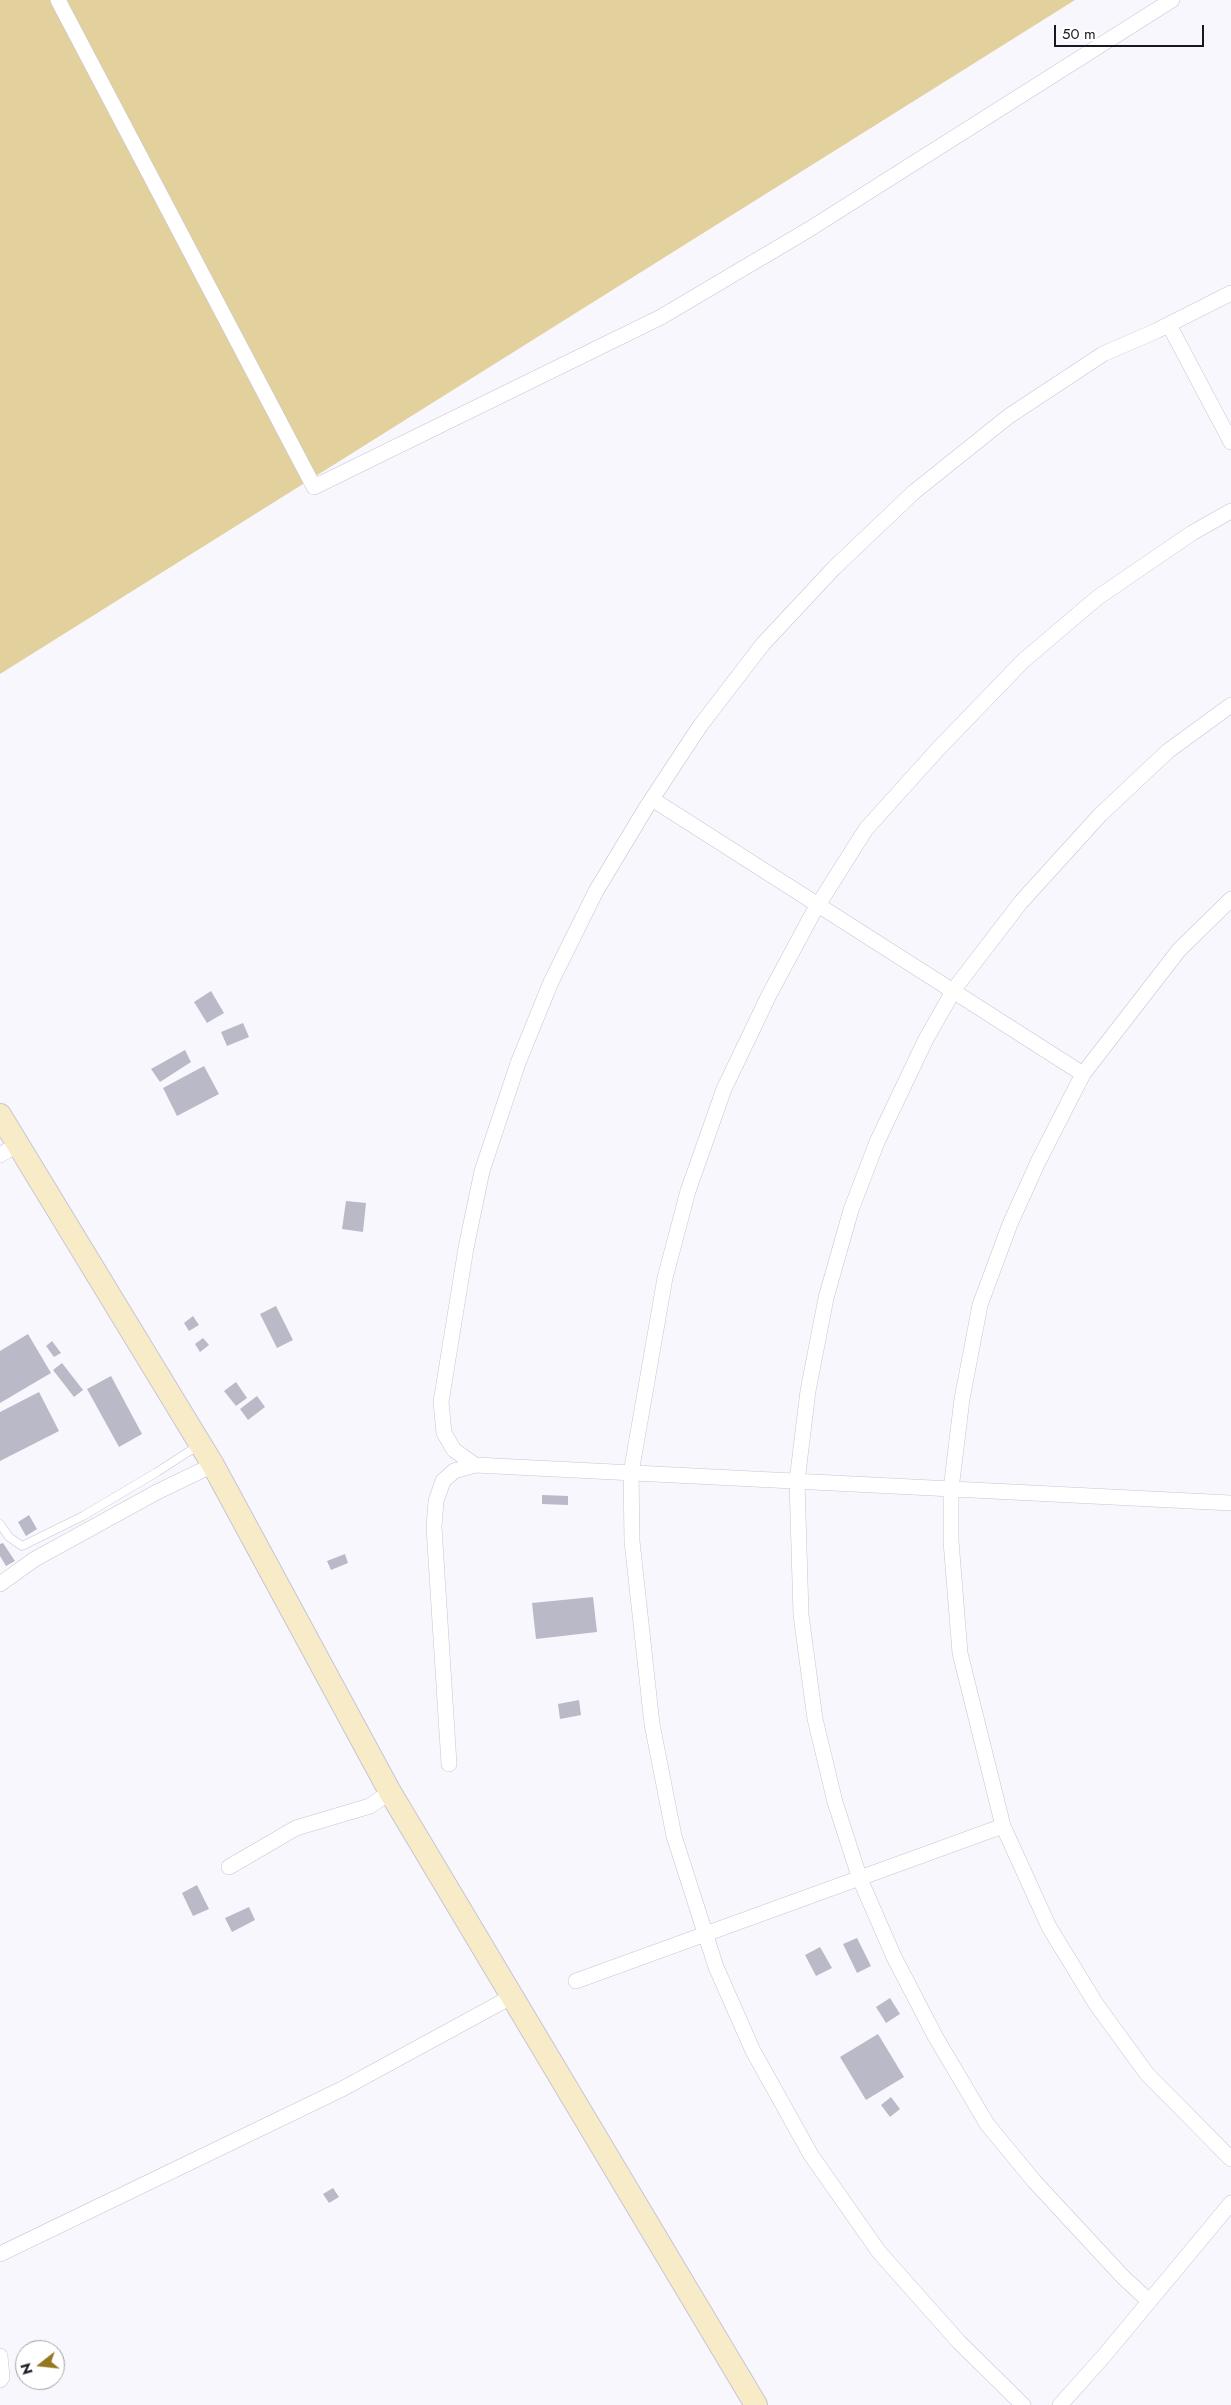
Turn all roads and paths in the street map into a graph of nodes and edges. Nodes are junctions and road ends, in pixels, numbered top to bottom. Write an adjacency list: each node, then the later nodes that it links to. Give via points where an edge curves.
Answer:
1 (58, 0): 2 (street, via 314,486 661,317 808,230)
2 (1172, 0)
3 (1231, 292): 4 (street)
4 (1169, 325): 5 (street); 8 (street, via 1103,354 1025,405 914,492 834,568 763,644 700,726)
5 (1231, 442)
6 (1231, 511): 16 (street, via 1192,533 1097,598 1023,661 866,829 824,896 769,995 724,1089 688,1191 665,1278)
7 (1231, 705): 17 (street, via 1168,752 1093,822 1021,902 955,988 926,1039 877,1142 851,1210 826,1298 808,1391)
8 (652, 799): 10 (street); 15 (street, via 596,891 551,982 518,1063 482,1171 441,1402 444,1432 454,1450)
9 (1231, 899): 10 (street, via 1179,950)
10 (1083, 1074): 18 (street, via 1010,1224 980,1305 962,1398)
11 (0, 1115): 12 (street)
12 (9, 1150): 13 (street)
13 (200, 1444): 14 (street); 20 (lane, via 82,1516 22,1546 8,1537)
14 (213, 1465): 21 (street, via 36,1559); 23 (street)
15 (475, 1466): 16 (street); 22 (street, via 454,1471 443,1481 436,1501 435,1547)
16 (631, 1473): 17 (street); 35 (street, via 632,1541 652,1724 674,1836 716,1967 753,2051 811,2155 873,2244 959,2342)
17 (797, 1481): 18 (street); 31 (street, via 801,1615 815,1719 835,1802 860,1879 894,1957 935,2036 987,2124 1034,2181 1123,2277)
18 (951, 1489): 19 (street); 24 (street, via 951,1541 960,1653)
19 (1231, 1503)
20 (0, 1524)
21 (0, 1584)
22 (449, 1764)
23 (390, 1792): 25 (street, via 370,1806 296,1828); 27 (street)
24 (1003, 1826): 26 (street); 28 (street, via 1049,1927 1096,2004 1147,2074)
25 (229, 1867)
26 (576, 1981)
27 (511, 1998): 30 (street, via 342,2089); 34 (street)
28 (1231, 2159)
29 (1231, 2204): 31 (street)
30 (0, 2254)
31 (1149, 2300): 36 (street)
32 (0, 2356): 33 (street)
33 (0, 2380)
34 (756, 2405)
35 (1023, 2405)
36 (1060, 2405)

